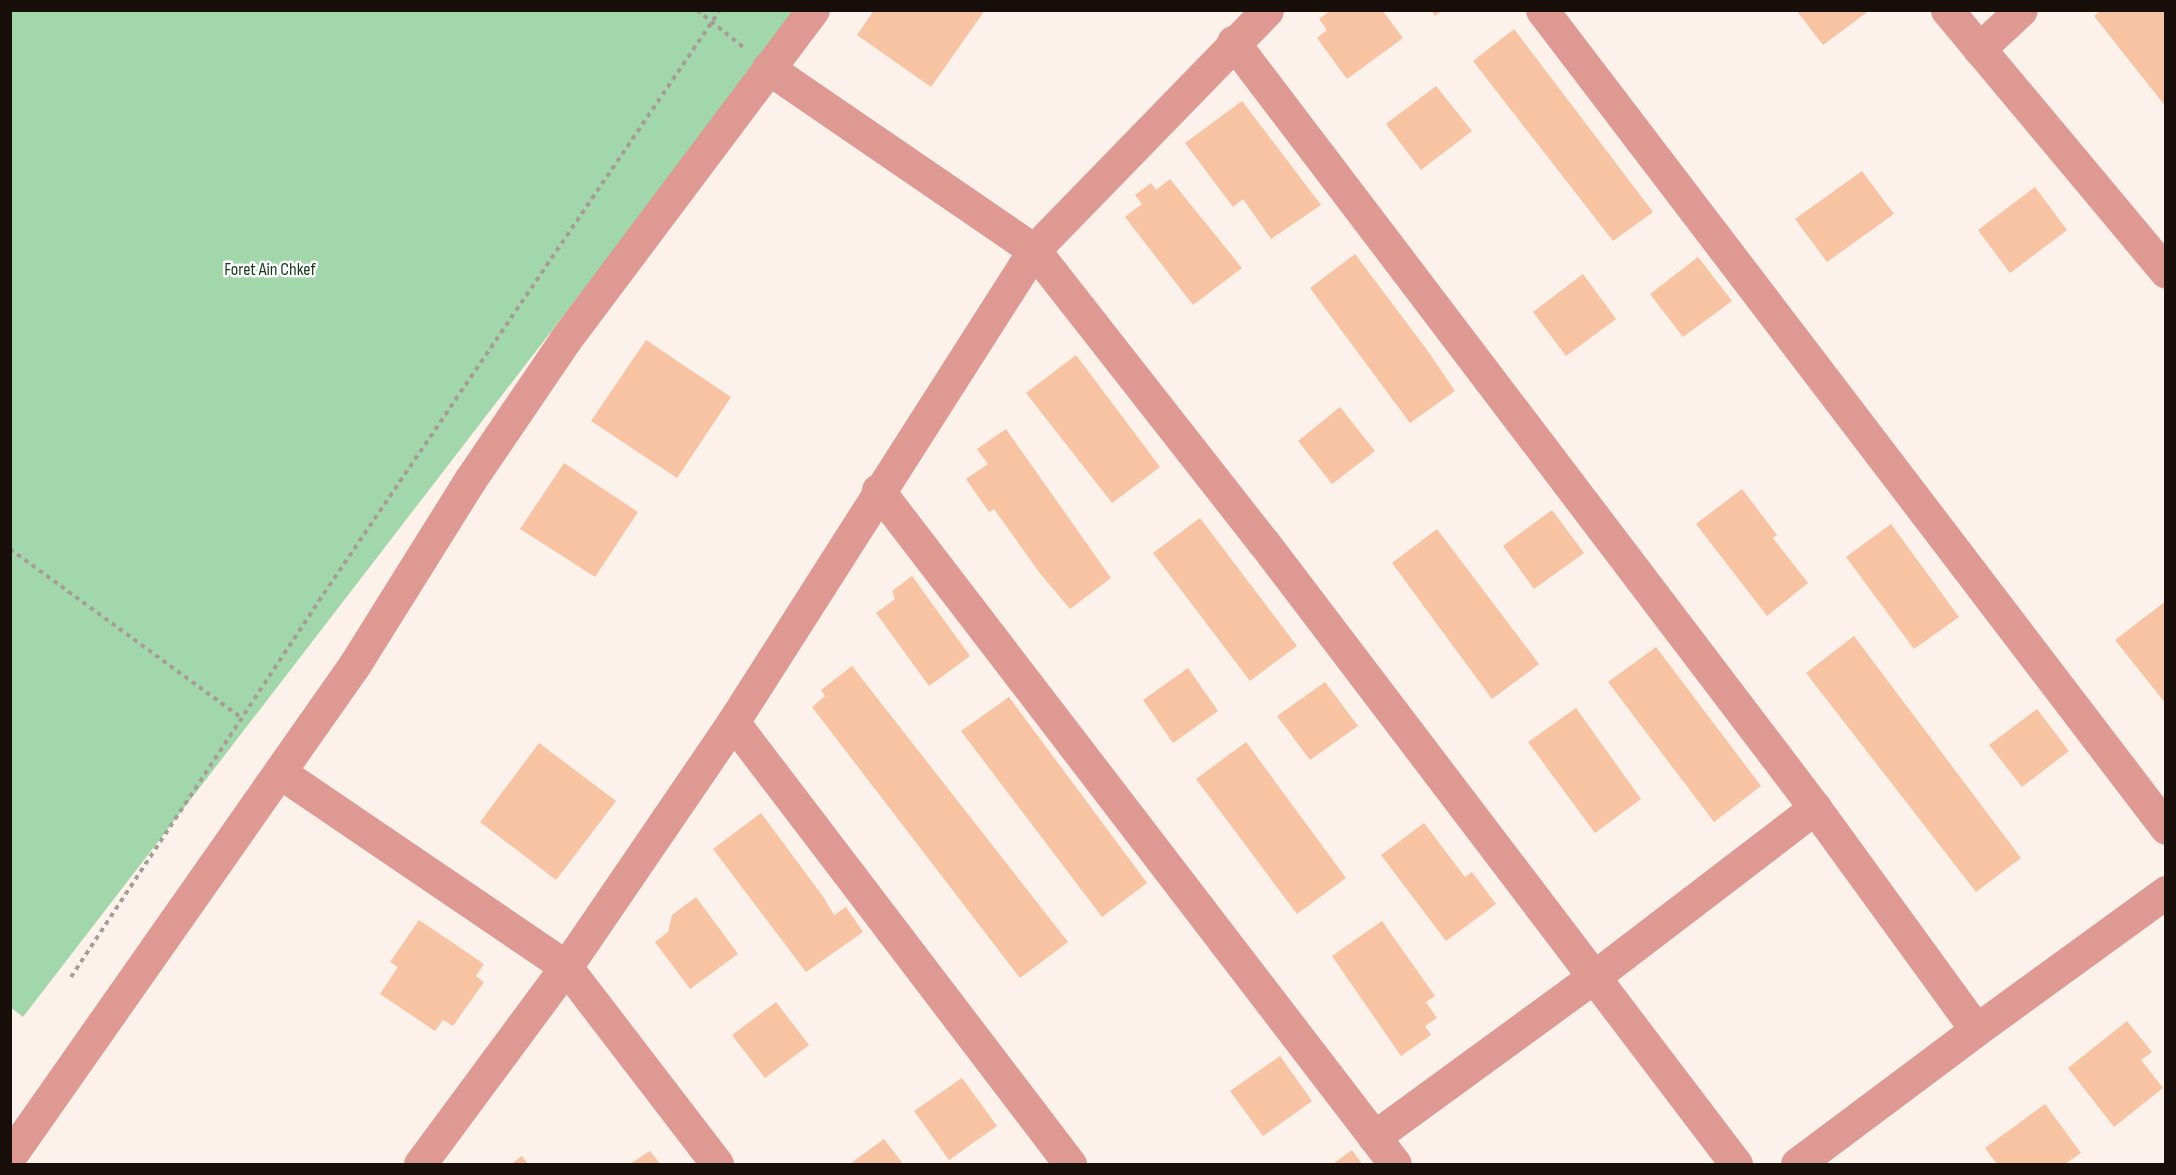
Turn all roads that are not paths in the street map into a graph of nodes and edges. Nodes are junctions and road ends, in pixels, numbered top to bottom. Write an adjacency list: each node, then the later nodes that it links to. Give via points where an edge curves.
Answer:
1 (813, 10): 8 (street)
2 (1267, 10): 6 (street)
3 (1542, 10): 15 (street)
4 (1947, 10): 7 (street)
5 (2021, 10): 7 (street)
6 (1233, 42): 9 (street); 14 (street)
7 (1979, 49): 10 (street)
8 (768, 68): 9 (street); 13 (street, via 565,340)
9 (1034, 250): 11 (street); 18 (street)
10 (2166, 272)
11 (878, 490): 12 (street); 20 (street)
12 (733, 722): 17 (street); 24 (street)
13 (281, 773): 17 (street); 21 (street)
14 (1815, 808): 18 (street); 19 (street)
15 (2166, 828)
16 (2166, 892): 19 (street)
17 (566, 967): 22 (street); 23 (street)
18 (1595, 976): 20 (street); 26 (street)
19 (1976, 1030): 27 (street)
20 (1374, 1137): 25 (street)
21 (10, 1156)
22 (420, 1164)
23 (717, 1164)
24 (1070, 1164)
25 (1395, 1164)
26 (1736, 1164)
27 (1797, 1164)

